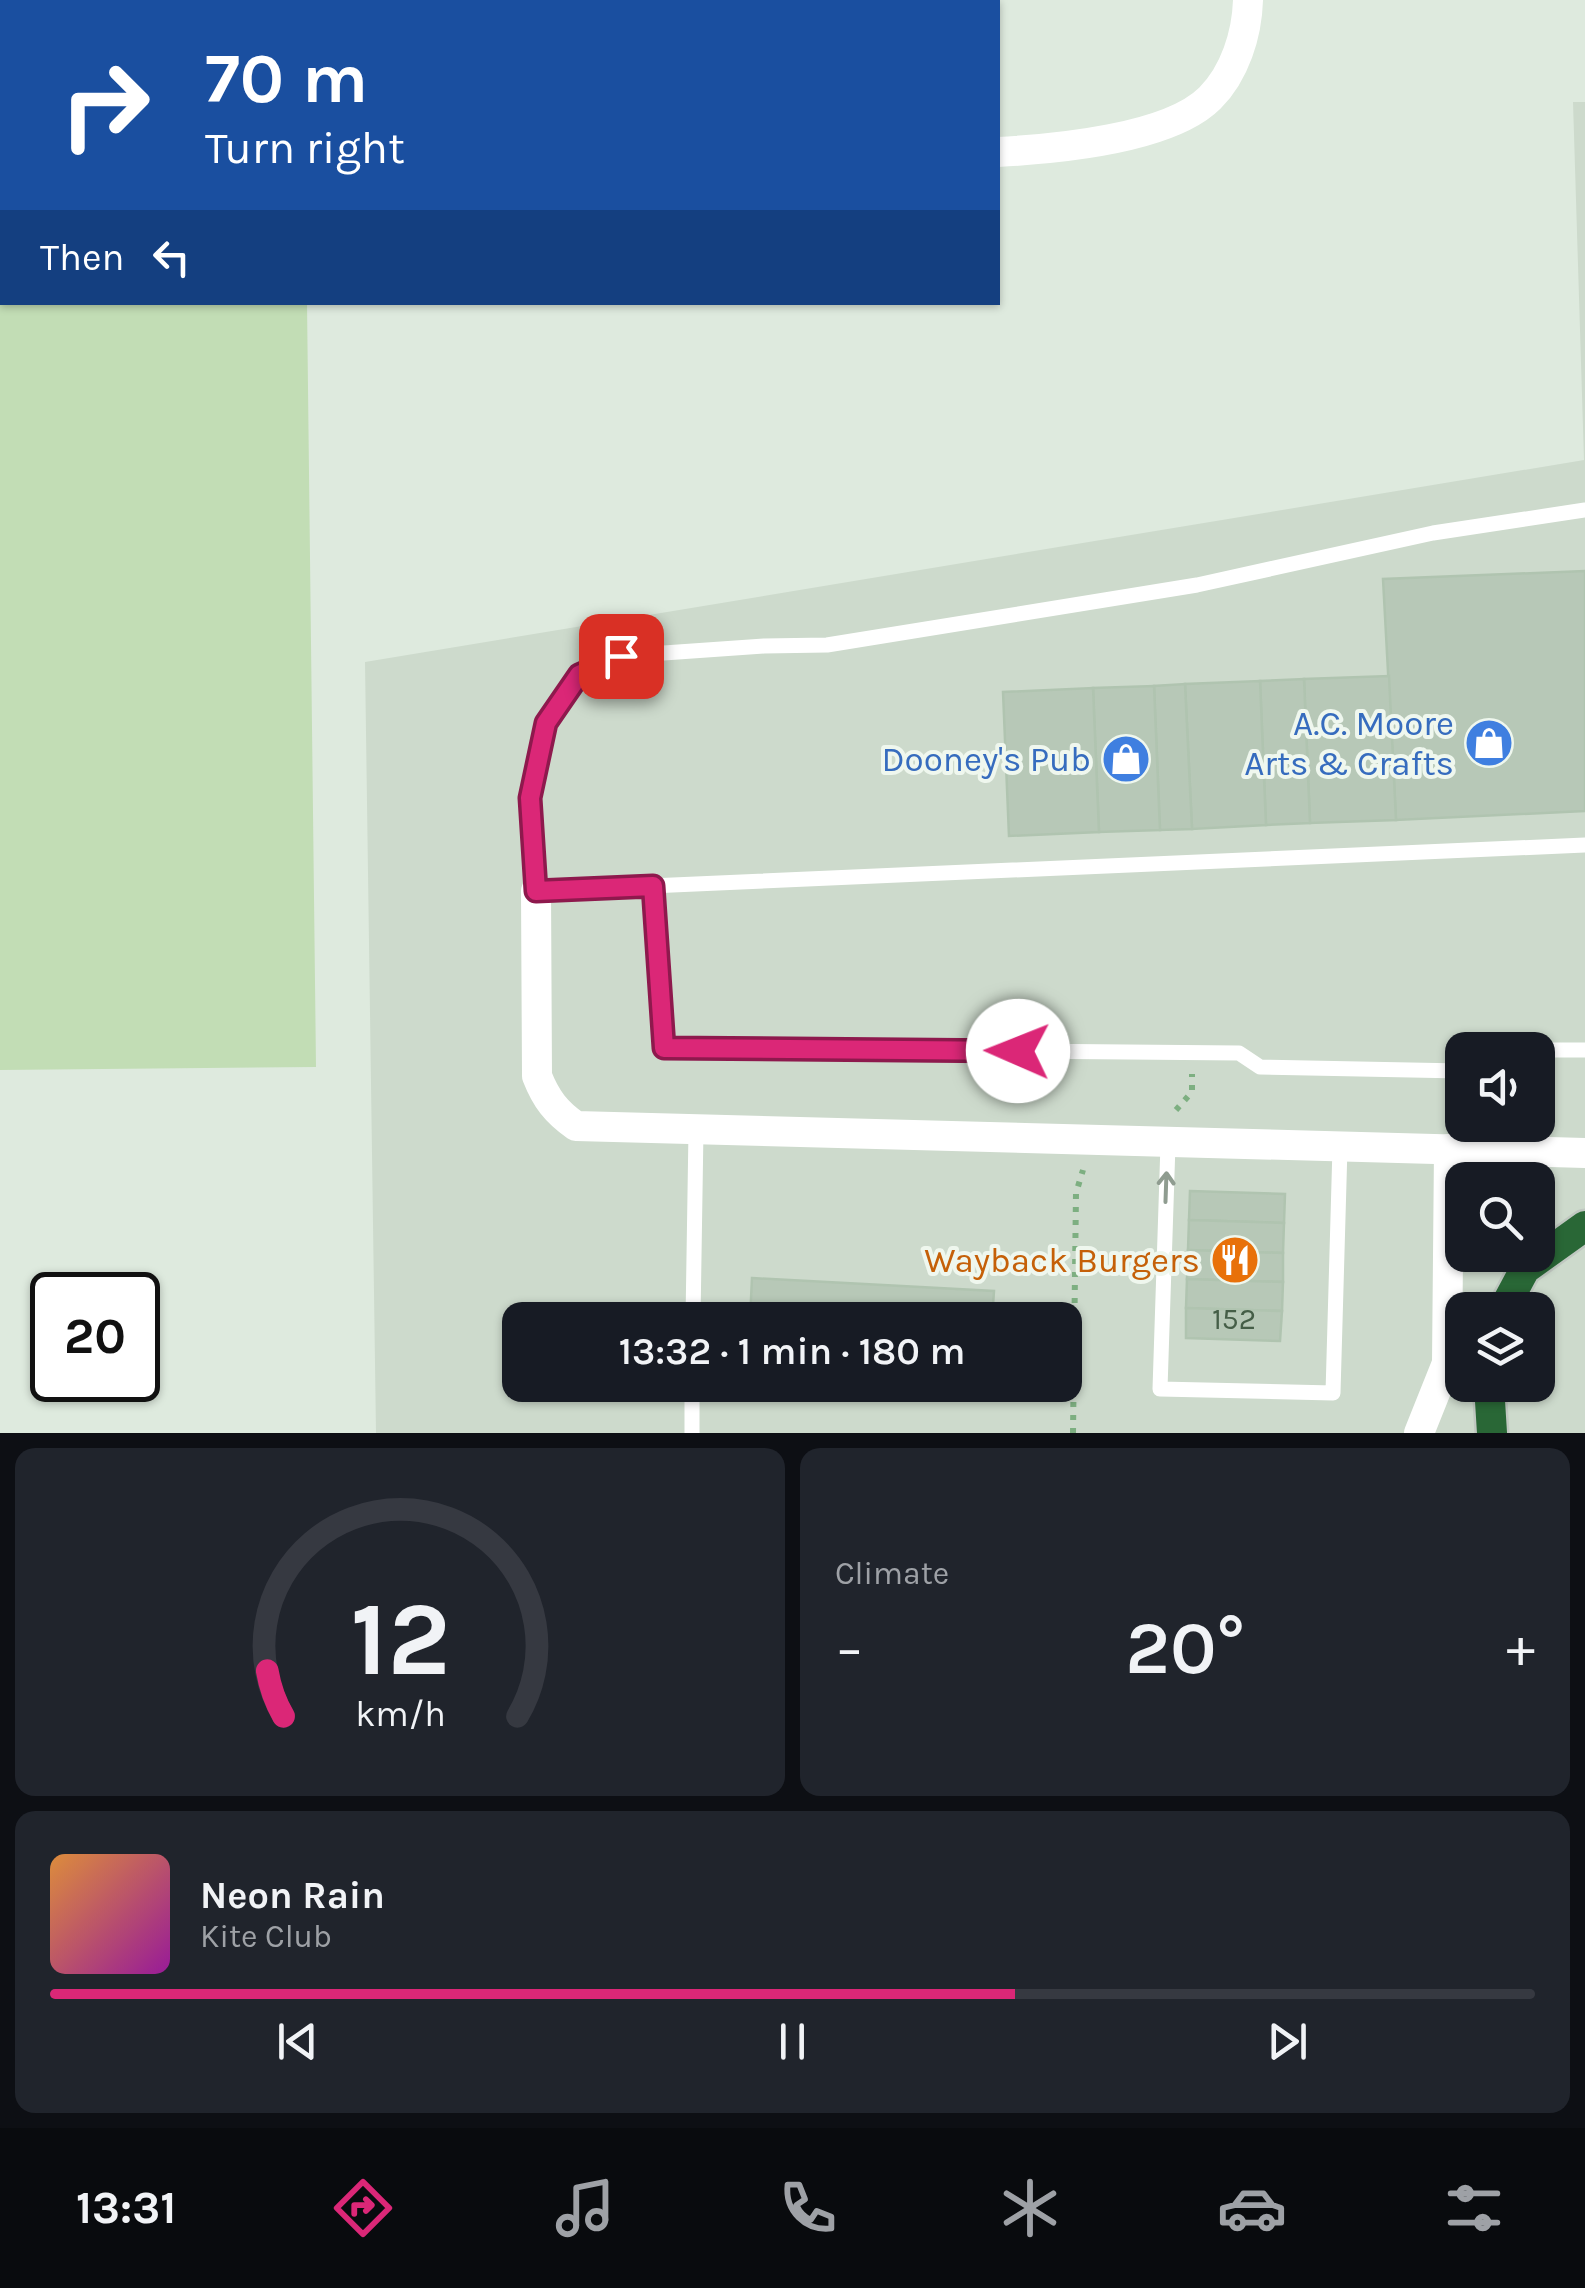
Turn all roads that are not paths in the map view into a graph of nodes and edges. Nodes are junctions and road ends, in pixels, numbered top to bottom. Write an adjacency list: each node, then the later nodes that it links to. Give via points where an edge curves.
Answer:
1 (1248, 0): 2 (street, via 1247,26 1224,82 1185,115 1130,135)
2 (1000, 152)
3 (1585, 510): 6 (lane, via 1433,533 1197,585 827,645 621,656 579,675 546,723 530,798)
4 (1585, 845): 5 (lane)
5 (653, 886): 6 (lane); 9 (lane, via 664,1048 1239,1053 1260,1067)
6 (536, 891): 11 (street, via 537,1076 545,1096 576,1126)
7 (1555, 1050): 8 (lane)
8 (1585, 1050)
9 (1445, 1071)
10 (1170, 1129): 11 (street, via 1084,1142); 12 (street); 12 (lane, one-way to 10, via 1333,1393 1160,1389)
11 (696, 1130): 17 (lane)
12 (1340, 1147): 13 (street)
13 (1449, 1149): 14 (street); 21 (street, via 1447,1363)
14 (1585, 1153)
15 (1585, 1226): 16 (highway, via 1525,1269)
16 (1513, 1292)
17 (694, 1302)
18 (692, 1402): 20 (lane)
19 (1489, 1402): 22 (highway)
20 (692, 1433)
21 (1419, 1433)
22 (1492, 1433)

